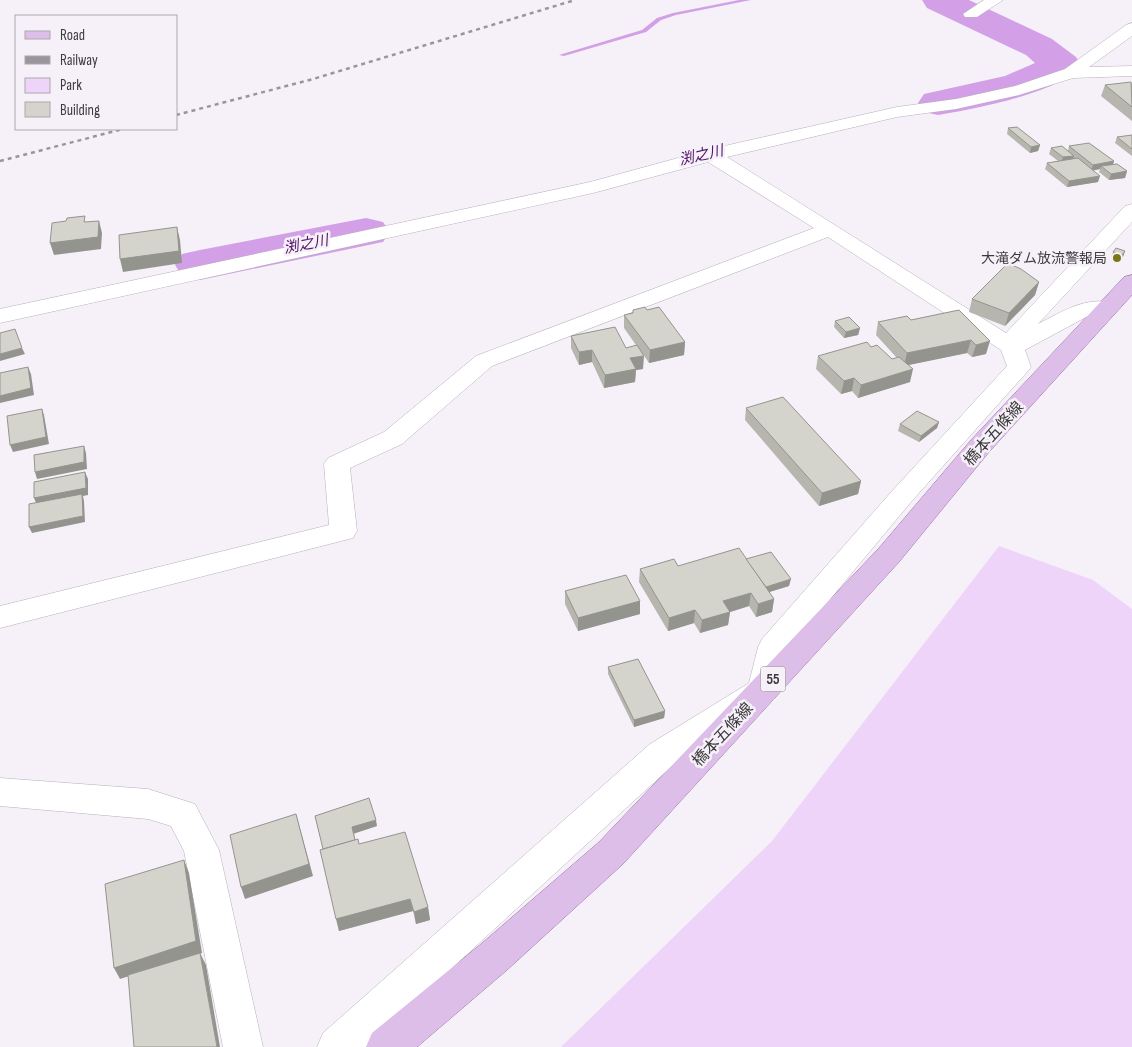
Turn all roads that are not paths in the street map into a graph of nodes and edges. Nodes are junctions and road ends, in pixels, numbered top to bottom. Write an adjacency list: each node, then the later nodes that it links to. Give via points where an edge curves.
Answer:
1 (996, 0): 2 (street)
2 (971, 14)
3 (1132, 28): 5 (street)
4 (1132, 71): 5 (street)
5 (1071, 73): 6 (street, via 1018,90 897,112)
6 (711, 155): 8 (street); 11 (street, via 594,187)
7 (1132, 210): 12 (street, via 1018,332)
8 (830, 228): 12 (street); 13 (street, via 484,360 393,438 337,464 343,531)
9 (1132, 282): 10 (main road, 橋本五條線 / 55)
10 (1107, 308): 12 (street, via 1083,309); 14 (main road, 橋本五條線 / 55, via 980,446 889,555)
11 (0, 316)
12 (1012, 347): 14 (street, via 1019,367 902,496 773,647)
13 (0, 617)
14 (763, 690): 17 (street, via 662,754); 18 (main road, 橋本五條線 / 55, via 611,853)
15 (0, 792): 16 (street, via 148,804 183,815 201,850)
16 (243, 1047)
17 (336, 1047)
18 (386, 1047)

